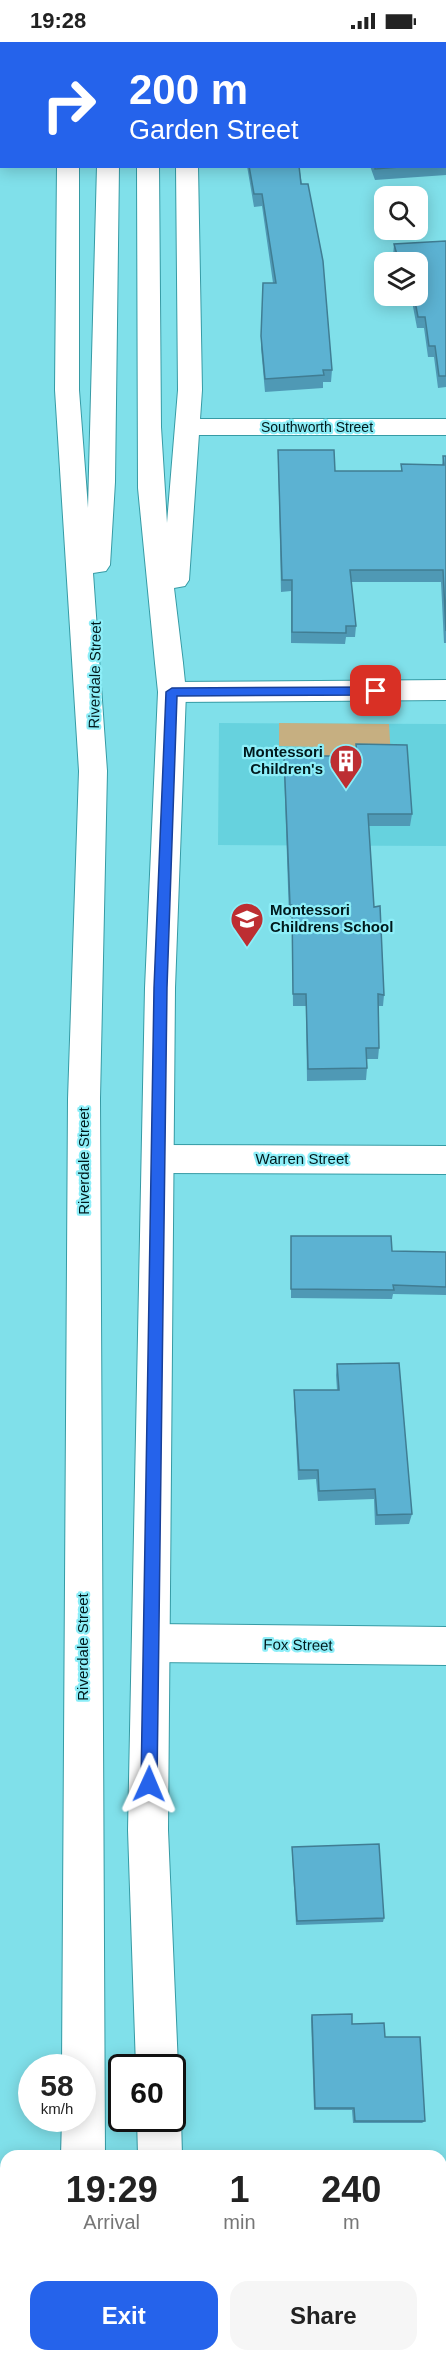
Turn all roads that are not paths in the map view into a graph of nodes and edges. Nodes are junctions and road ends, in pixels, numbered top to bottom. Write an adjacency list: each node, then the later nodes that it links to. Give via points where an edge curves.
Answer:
1 (68, 168): 9 (main road, via 67,390)
2 (108, 168): 9 (main road, Riverdale Street)
3 (148, 168): 7 (main road, via 148,427)
4 (187, 168): 5 (main road)
5 (188, 427): 6 (main road, Southworth Street); 7 (main road)
6 (446, 427)
7 (170, 678): 8 (main road); 10 (main road)
8 (446, 690)
9 (93, 771): 16 (main road, Riverdale Street, via 84,1099)
10 (158, 1159): 11 (main road, Warren Street); 12 (main road)
11 (446, 1160)
12 (151, 1643): 13 (main road, Fox Street); 14 (main road, via 148,1830)
13 (446, 1646)
14 (157, 2054)
15 (159, 2132): 17 (main road)
16 (83, 2150)
17 (160, 2150)

